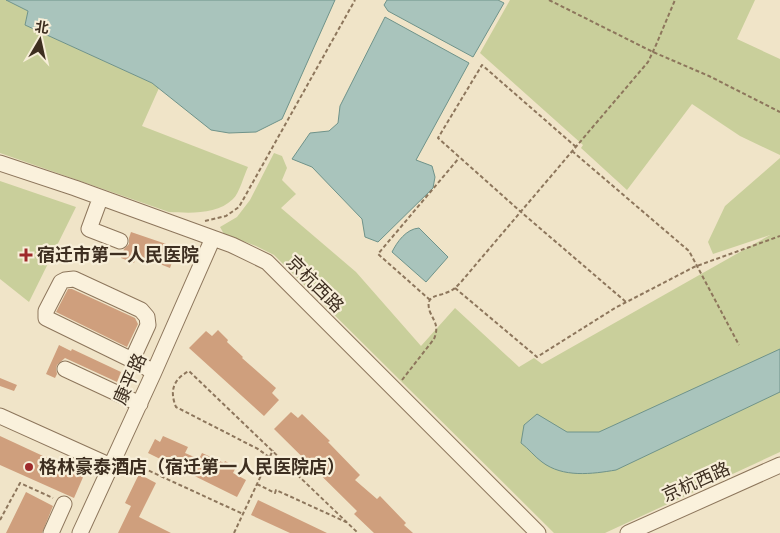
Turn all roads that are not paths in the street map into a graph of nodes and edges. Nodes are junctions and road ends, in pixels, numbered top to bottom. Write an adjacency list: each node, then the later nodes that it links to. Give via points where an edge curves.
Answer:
1 (0, 163): 2 (street, 京杭西路)
2 (100, 198): 3 (street, 京杭西路); 4 (street, via 89,229)
3 (213, 238): 7 (street, 康平路); 15 (street, 京杭西路, via 267,262)
4 (120, 241)
5 (132, 360): 5 (street, via 148,326 147,317 141,310 74,279 61,282 46,311 46,318); 7 (street)
6 (65, 369): 8 (street)
7 (154, 372): 8 (street, 康平路)
8 (140, 404): 11 (street, 康平路)
9 (0, 416): 11 (street)
10 (780, 465): 16 (street, 京杭西路)
11 (111, 466): 14 (street, 康平路)
12 (64, 504): 13 (street)
13 (50, 533)
14 (80, 533)
15 (538, 533)
16 (628, 533)

